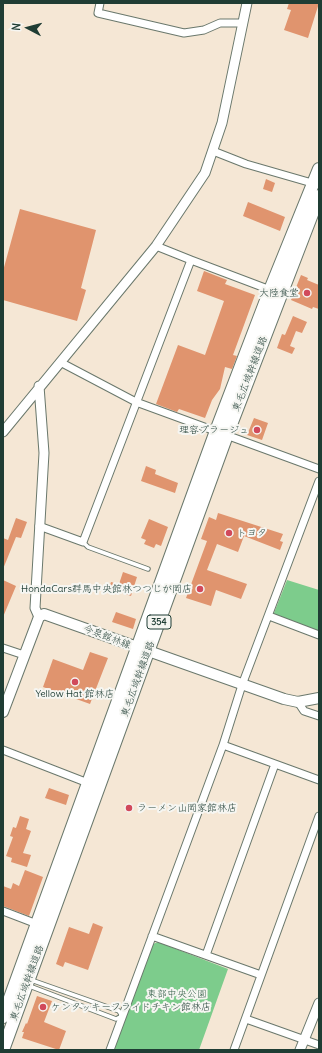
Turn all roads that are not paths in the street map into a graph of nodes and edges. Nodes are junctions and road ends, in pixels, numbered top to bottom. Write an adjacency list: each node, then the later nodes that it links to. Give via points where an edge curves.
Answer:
1 (100, 3): 3 (street, via 98,13 184,33 204,30 220,23)
2 (247, 3): 3 (street)
3 (243, 23): 4 (street)
4 (214, 151): 6 (street, via 246,164); 8 (street, via 193,193)
5 (319, 169): 6 (highway, 東毛広域幹線道路 / 354)
6 (316, 185): 10 (highway, 東毛広域幹線道路 / 354)
7 (319, 196): 10 (highway, 東毛広域幹線道路 / 354)
8 (156, 246): 9 (street); 11 (street)
9 (191, 260): 10 (street); 13 (street)
10 (275, 292): 15 (highway, 東毛広域幹線道路 / 354)
11 (60, 362): 12 (street); 13 (street)
12 (39, 386): 14 (street); 18 (street, via 44,453)
13 (136, 402): 15 (street); 19 (street)
14 (3, 432)
15 (222, 433): 16 (street); 25 (highway, 東毛広域幹線道路 / 354); 26 (highway, 東毛広域幹線道路 / 354)
16 (319, 469)
17 (319, 481): 21 (street)
18 (39, 526): 19 (street); 22 (street, via 35,608)
19 (83, 542): 20 (lane, via 88,547)
20 (148, 569)
21 (269, 616): 23 (street); 28 (street)
22 (39, 617): 25 (main road, 今泉館林線, via 47,614); 27 (main road)
23 (319, 635)
24 (3, 648): 27 (street)
25 (136, 648): 26 (main road, 今泉館林線); 37 (highway, 東毛広域幹線道路 / 354)
26 (148, 652): 28 (main road, 今泉館林線); 44 (highway, 東毛広域幹線道路 / 354)
27 (24, 655): 31 (main road)
28 (242, 685): 30 (main road, 今泉館林線); 33 (street)
29 (319, 698): 30 (main road, 今泉館林線)
30 (298, 702): 32 (street, via 304,711)
31 (3, 712)
32 (319, 716)
33 (222, 745): 35 (street); 41 (street)
34 (3, 750): 37 (street)
35 (275, 764): 36 (street); 42 (street)
36 (319, 780)
37 (88, 783): 40 (highway, 東毛広域幹線道路 / 354)
38 (319, 816): 43 (street)
39 (3, 911): 40 (street)
40 (37, 924): 47 (highway, 東毛広域幹線道路 / 354)
41 (152, 936): 42 (street); 46 (street)
42 (206, 956): 43 (street)
43 (261, 975): 48 (street)
44 (28, 982): 46 (lane, via 34,981 119,1011); 46 (lane, via 32,987 116,1018); 51 (highway, 東毛広域幹線道路 / 354)
45 (319, 1003): 49 (street)
46 (122, 1016): 52 (street)
47 (3, 1017)
48 (246, 1019): 49 (street); 53 (street)
49 (304, 1040): 50 (street); 54 (street)
50 (319, 1045)
51 (3, 1050)
52 (110, 1050)
53 (234, 1050)
54 (300, 1050)

